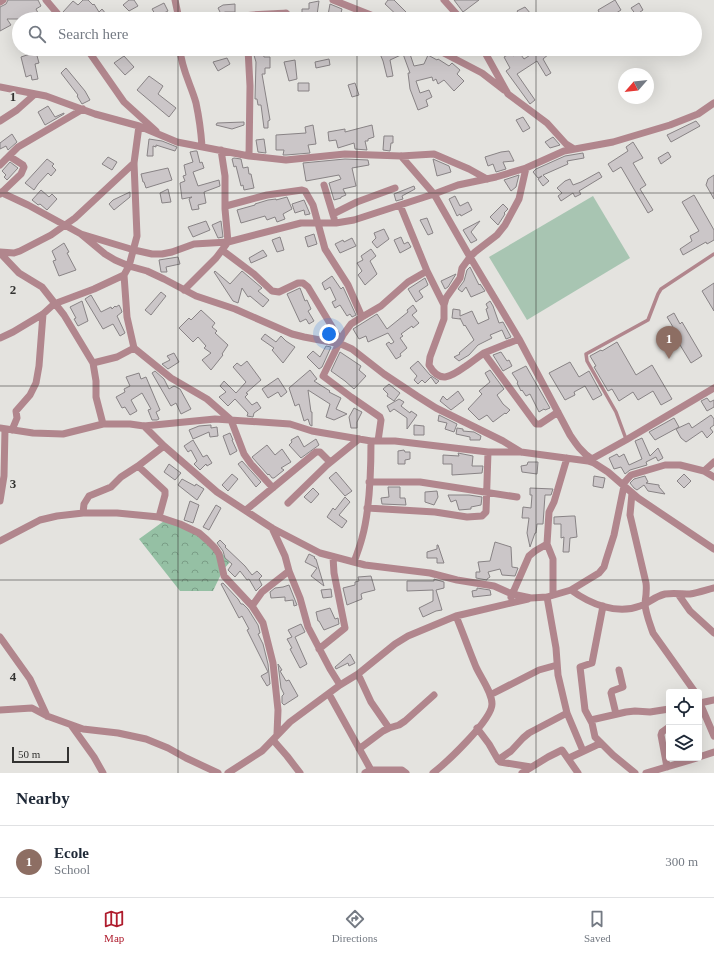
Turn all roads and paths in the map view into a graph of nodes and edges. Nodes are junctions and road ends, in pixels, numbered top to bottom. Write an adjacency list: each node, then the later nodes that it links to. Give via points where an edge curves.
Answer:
1 (3, 0): 6 (street)
2 (46, 0): 7 (street)
3 (175, 0): 8 (street)
4 (333, 0): 9 (street)
5 (444, 0): 10 (street)
6 (0, 2)
7 (56, 12)
8 (178, 12)
9 (364, 12)
10 (455, 12)
11 (92, 56): 23 (street, via 124,102)
12 (181, 56): 24 (street, via 199,118)
13 (247, 56): 28 (street, via 250,86)
14 (449, 56): 18 (street, via 482,73)
15 (487, 56): 18 (street)
16 (0, 87): 17 (street)
17 (35, 94): 20 (street); 21 (street)
18 (508, 94): 25 (street, via 547,123)
19 (714, 103): 25 (street, via 698,114 670,125 628,138)
20 (83, 109): 22 (street); 27 (street, via 22,144)
21 (0, 121)
22 (140, 126): 23 (street); 30 (street)
23 (163, 136): 24 (street, via 177,142)
24 (202, 146): 26 (street)
25 (574, 149): 32 (street, via 564,150)
26 (221, 150): 28 (street); 39 (street)
27 (9, 156): 31 (street); 36 (street, via 24,167 21,174)
28 (249, 156): 29 (street, via 286,160 345,154)
29 (401, 156): 33 (street, via 434,154); 37 (street)
30 (134, 163): 43 (street, via 76,218); 46 (street)
31 (0, 165)
32 (526, 168): 33 (street); 50 (street, via 519,199 505,225)
33 (487, 179): 37 (street, via 458,185)
34 (324, 185): 40 (street)
35 (395, 188): 40 (street)
36 (1, 193): 43 (street)
37 (434, 194): 38 (street); 50 (street)
38 (400, 205): 42 (street); 52 (street)
39 (226, 206): 41 (street, via 267,195 303,190 313,206); 45 (street)
40 (333, 214): 42 (street)
41 (317, 223): 42 (street); 45 (street, via 280,227); 58 (street, via 325,249 352,293)
42 (336, 224)
43 (64, 225): 44 (street); 48 (street, via 20,252)
44 (80, 234): 46 (street); 51 (street, via 105,254)
45 (228, 242): 46 (street, via 194,244 162,254); 47 (street)
46 (134, 250): 51 (street)
47 (222, 250): 54 (street); 61 (street, via 272,291 279,292 303,283)
48 (0, 252): 55 (street, via 19,273 42,287)
49 (714, 254): 72 (lane, via 661,289 648,320 586,354 587,362 616,412)
50 (470, 258): 56 (street, via 462,268 461,275); 60 (street)
51 (129, 266): 53 (street); 54 (street, via 147,271)
52 (427, 271): 56 (street); 58 (street)
53 (124, 275): 55 (street); 62 (street, via 127,317)
54 (184, 290): 61 (street, via 292,334)
55 (54, 304): 57 (street); 64 (street, via 64,315)
56 (444, 305): 63 (street, via 444,319 429,361 431,369 441,376 449,377)
57 (43, 314): 59 (street); 70 (street, via 36,383 30,395 16,411 17,418)
58 (362, 317): 61 (street, via 351,324)
59 (0, 338)
60 (519, 339): 63 (street); 66 (street)
61 (339, 342): 73 (street, via 323,376 380,417); 76 (street, via 352,348 384,374 436,408)
62 (134, 348): 64 (street, via 117,357); 67 (street, via 171,378 207,399)
63 (484, 353): 66 (street, via 536,424)
64 (93, 363): 68 (street, via 96,397)
65 (714, 388): 72 (street)
66 (558, 412): 78 (street, via 570,435)
67 (231, 420): 69 (street, via 215,419); 71 (street, via 290,424 312,431); 86 (street, via 244,454)
68 (103, 424): 69 (street); 70 (street, via 63,434)
69 (144, 426): 74 (street)
70 (6, 429): 90 (street)
71 (359, 439): 73 (street); 79 (street)
72 (626, 440): 78 (street)
73 (374, 441): 75 (street, via 395,441); 84 (street)
74 (164, 446): 81 (street); 93 (street, via 217,492)
75 (488, 452): 76 (street); 87 (street)
76 (521, 452): 77 (street)
77 (567, 458): 78 (street); 98 (street, via 549,512)
78 (590, 460): 85 (street)
79 (330, 462): 86 (street, via 320,452 316,452); 91 (street)
80 (714, 462): 82 (street)
81 (138, 466): 94 (street, via 111,487 89,496); 95 (street, via 165,491)
82 (704, 471): 83 (street); 85 (street, via 665,465 632,475)
83 (714, 478)
84 (370, 482): 87 (street, via 420,482); 92 (street)
85 (623, 485): 88 (street); 104 (street, via 614,535 604,567 599,573)
86 (273, 488): 93 (street)
87 (487, 492): 89 (street); 92 (street, via 486,512 479,517)
88 (632, 494): 99 (street); 110 (street, via 630,515 646,583)
89 (517, 497)
90 (0, 501)
91 (288, 503)
92 (367, 508): 101 (street, via 362,539)
93 (246, 510): 96 (street)
94 (83, 512): 95 (street); 97 (street, via 40,520)
95 (160, 517): 111 (street, via 199,533 207,540 219,554 223,574)
96 (272, 528): 100 (street, via 320,554); 102 (street, via 285,556)
97 (0, 541)
98 (546, 544): 105 (street, via 529,556); 107 (street, via 553,559)
99 (713, 547)
100 (334, 557): 101 (street); 116 (street, via 334,573 345,628)
101 (354, 562): 105 (street, via 378,568 430,573 494,586)
102 (288, 571): 111 (street, via 262,592); 116 (street, via 300,598 305,620)
103 (714, 588): 106 (street)
104 (571, 590): 107 (street); 112 (street, via 588,601)
105 (512, 594): 108 (street); 109 (street)
106 (678, 594): 110 (street, via 658,596); 114 (street, via 690,611)
107 (550, 596): 108 (street); 117 (street)
108 (531, 598): 109 (street)
109 (507, 603): 113 (street)
110 (645, 604): 112 (street, via 628,609); 121 (street, via 653,632)
111 (252, 606): 139 (street, via 263,623 273,663 278,710)
112 (603, 606): 133 (street, via 592,663 580,667 583,700)
113 (456, 616): 119 (street, via 408,636); 124 (street)
114 (714, 633)
115 (0, 637): 132 (street, via 30,679)
116 (319, 649): 120 (street)
117 (556, 666): 124 (street, via 539,670); 130 (street)
118 (619, 670): 131 (street, via 623,687 611,693)
119 (358, 674): 120 (street); 135 (street, via 371,702)
120 (340, 685): 122 (street)
121 (693, 689)
122 (329, 694): 139 (street, via 290,722); 141 (street)
123 (434, 695): 135 (street, via 405,721)
124 (490, 696): 136 (street, via 492,707)
125 (714, 700): 126 (street)
126 (702, 705)
127 (0, 710): 132 (street, via 32,708)
128 (666, 710): 131 (street)
129 (702, 710): 138 (street)
130 (567, 713): 142 (street); 146 (street, via 529,733 511,752)
131 (616, 714): 133 (street)
132 (46, 716): 134 (street)
133 (591, 720): 140 (street, via 596,736)
134 (70, 724): 153 (street); 154 (street, via 83,729 146,739)
135 (389, 728): 141 (street)
136 (477, 728): 146 (street); 158 (street)
137 (666, 729): 147 (street, via 660,735)
138 (714, 736)
139 (275, 737): 155 (street, via 262,751); 156 (street)
140 (602, 743): 142 (street); 161 (street)
141 (359, 749): 152 (street)
142 (584, 751): 145 (street)
143 (714, 752): 144 (street)
144 (702, 756)
145 (569, 758): 150 (street, via 560,750); 160 (street)
146 (498, 760): 150 (street)
147 (666, 760)
148 (666, 761): 151 (street)
149 (689, 761): 151 (street)
150 (531, 767): 159 (street)
151 (668, 768): 162 (street)
152 (368, 771): 157 (street, via 402,770)
153 (103, 773)
154 (218, 773)
155 (228, 773)
156 (300, 773)
157 (406, 773)
158 (433, 773)
159 (522, 773)
160 (578, 773)
161 (635, 773)
162 (646, 773)

